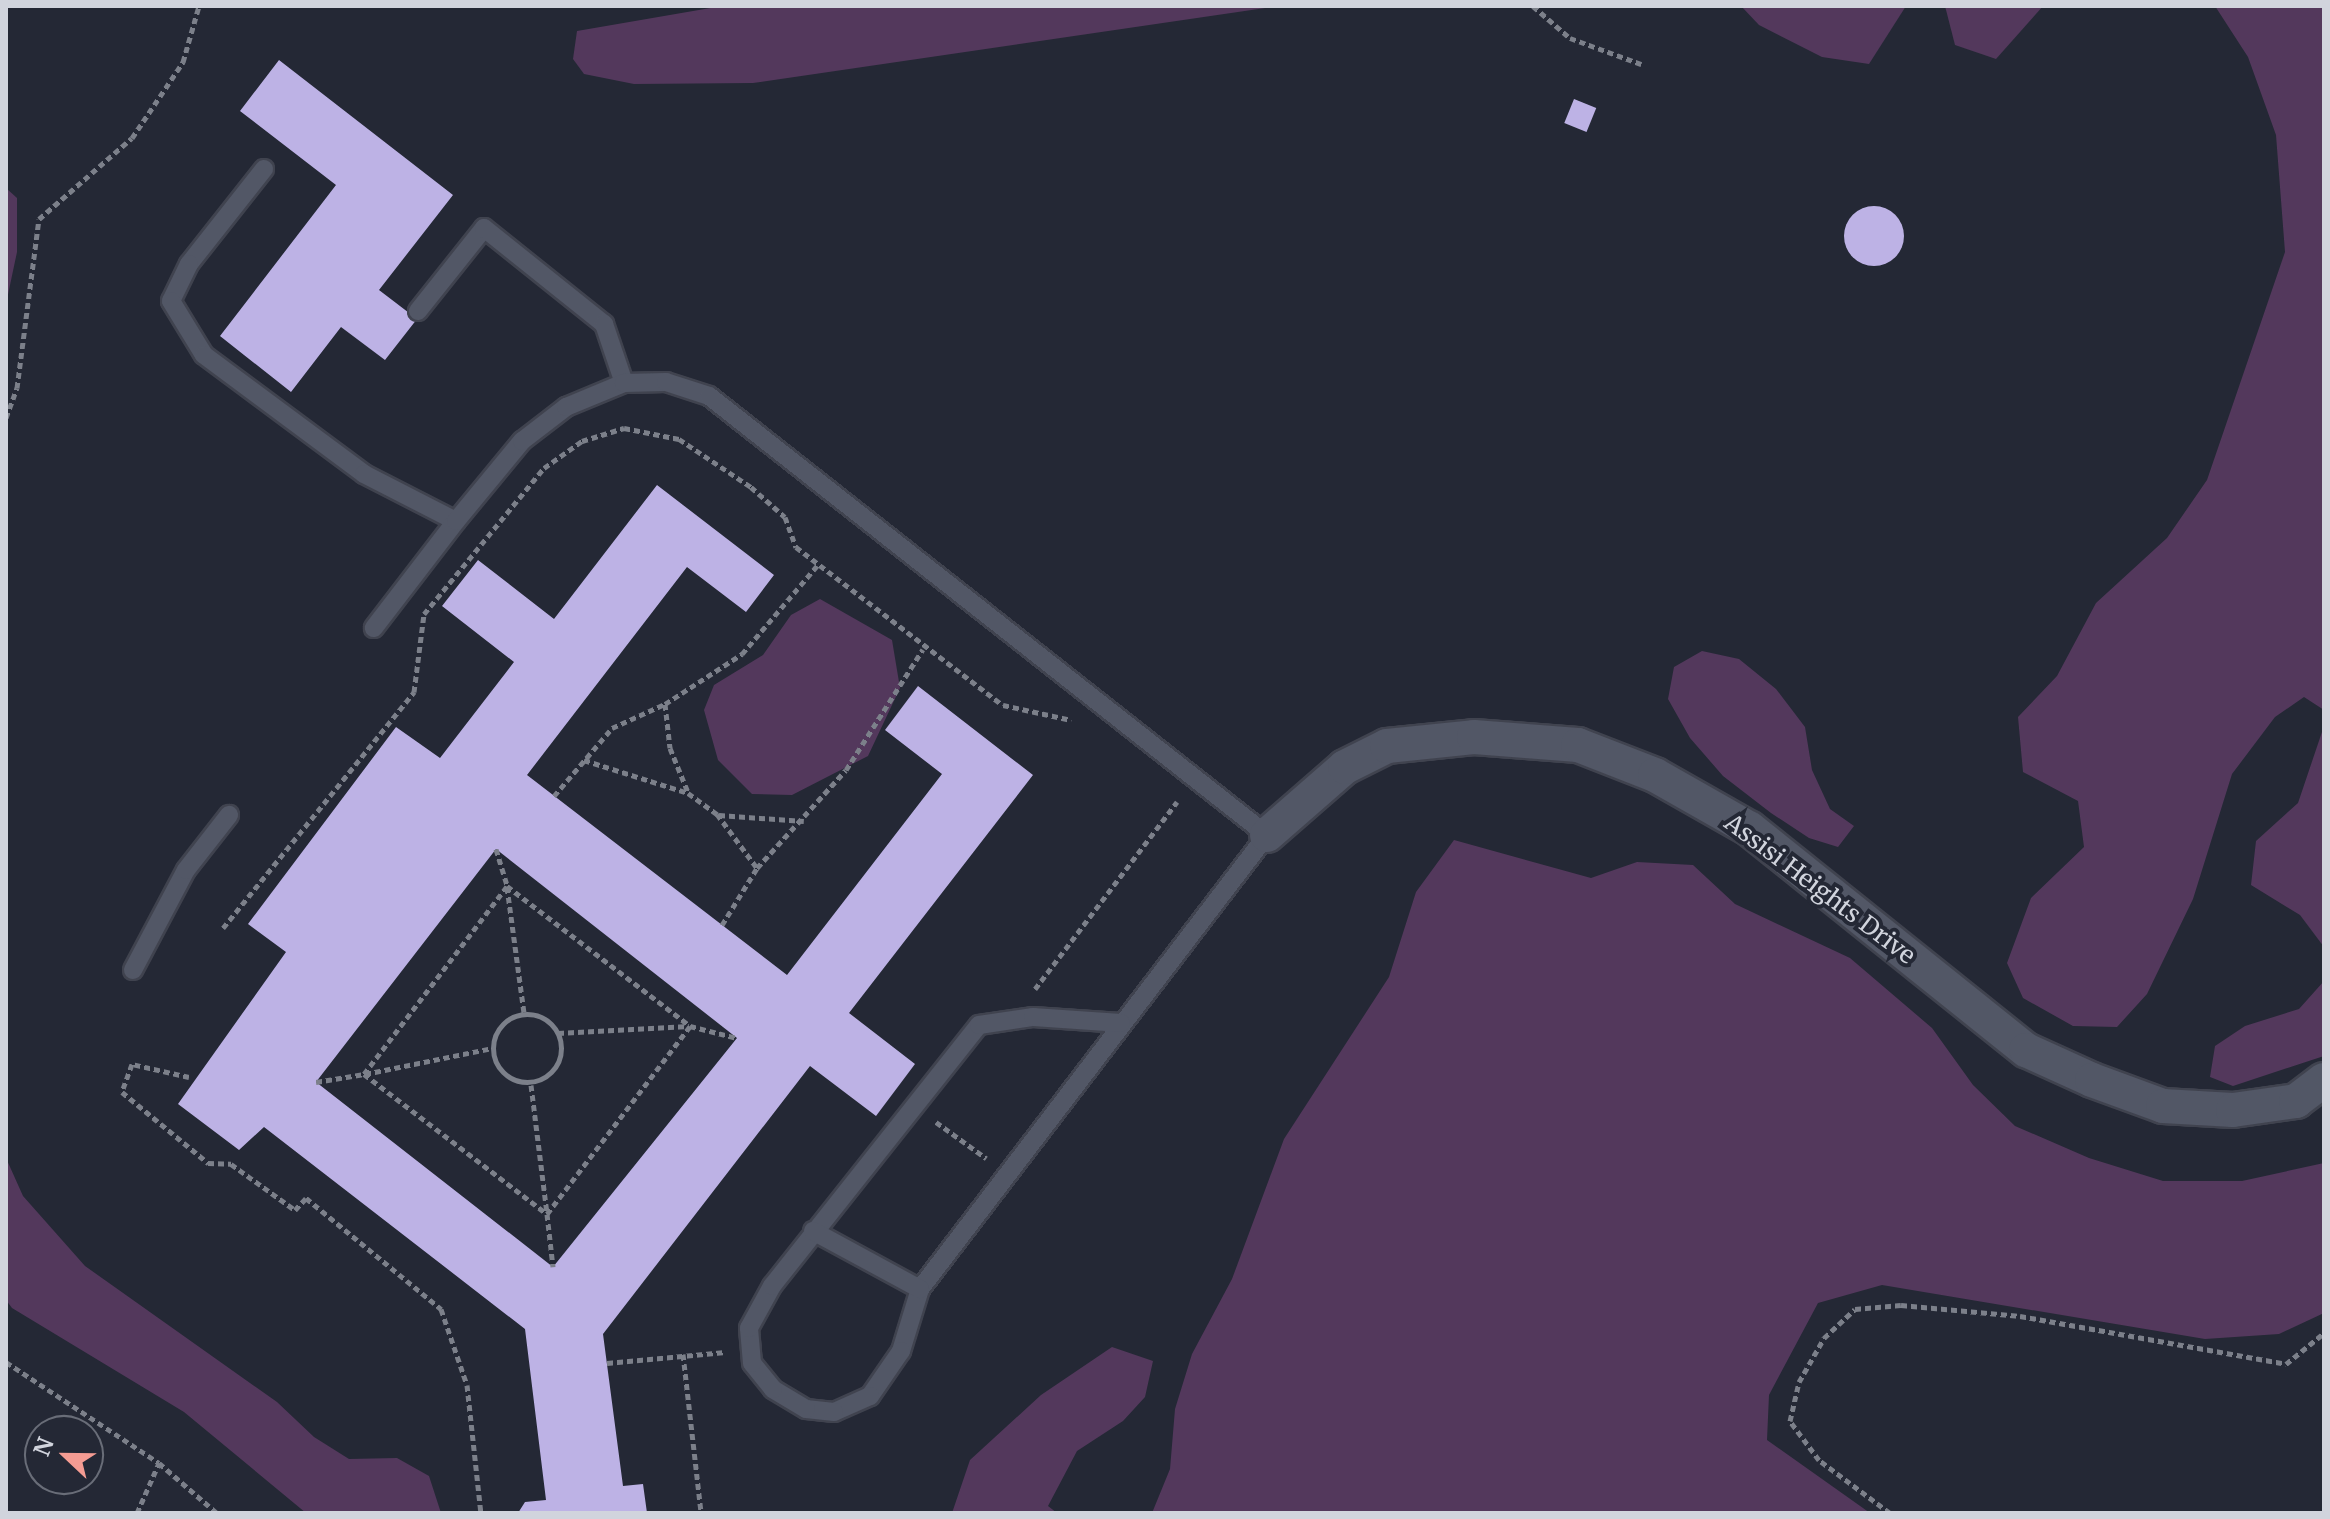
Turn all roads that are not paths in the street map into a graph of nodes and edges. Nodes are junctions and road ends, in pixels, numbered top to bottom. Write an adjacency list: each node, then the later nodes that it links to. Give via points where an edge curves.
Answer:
1 (264, 169): 4 (lane, via 189,264 171,301 184,332 204,355 364,474)
2 (418, 311): 3 (lane, via 484,228 604,324)
3 (624, 383): 4 (lane, via 566,407 522,441); 7 (lane, via 666,382 709,396)
4 (456, 521): 5 (lane)
5 (374, 628)
6 (229, 815): 8 (lane, via 186,870)
7 (1267, 835): 9 (lane); 10 (street, Assisi Heights Drive, via 1345,767 1387,746 1474,737 1578,745 1655,775 1750,829 2026,1050 2092,1080 2163,1106 2233,1110 2296,1101)
8 (133, 970)
9 (1121, 1023): 11 (lane, via 1033,1017 979,1025); 12 (lane)
10 (2324, 1080)
11 (813, 1231): 12 (lane); 12 (lane, via 749,1328 752,1363 773,1389 806,1409 834,1412 870,1396 901,1351)
12 (920, 1289)

